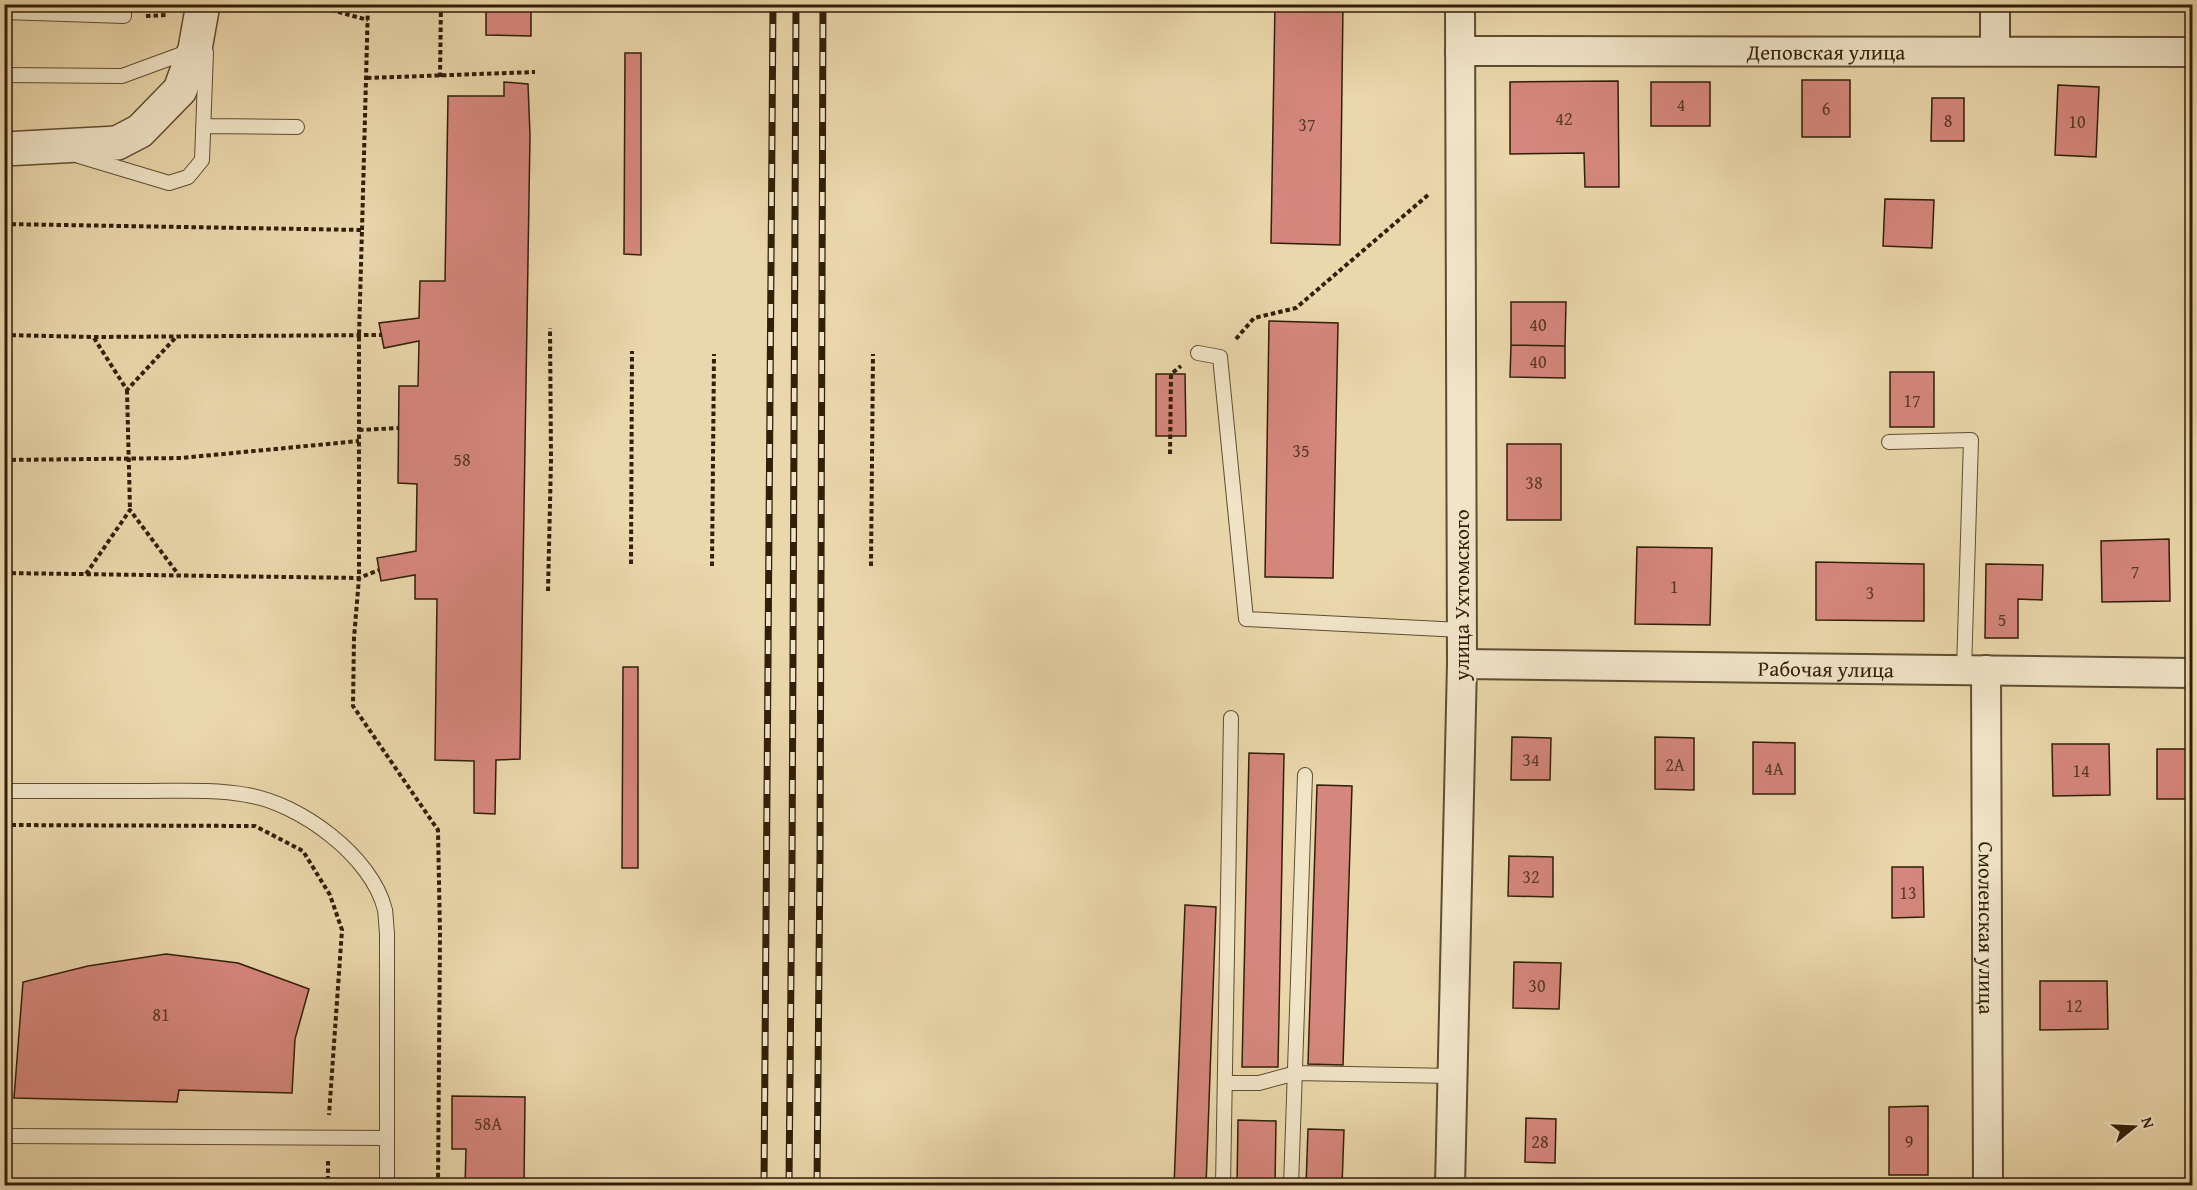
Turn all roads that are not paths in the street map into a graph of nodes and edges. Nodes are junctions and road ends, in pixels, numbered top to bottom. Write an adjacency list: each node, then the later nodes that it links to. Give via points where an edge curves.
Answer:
1 (124, 4): 5 (lane, via 124,16)
2 (205, 4): 6 (street); 11 (lane)
3 (1460, 4): 7 (street, улица Ухтомского)
4 (1995, 4): 8 (street)
5 (4, 12)
6 (195, 49): 10 (lane, via 122,76); 13 (street, via 180,90 140,131 117,143)
7 (1460, 51): 8 (street, Деповская улица); 17 (street, улица Ухтомского)
8 (1995, 51): 9 (street, Деповская улица)
9 (2193, 52)
10 (4, 75)
11 (205, 126): 12 (lane); 13 (lane, via 202,159 188,177 169,183)
12 (297, 127)
13 (50, 147): 14 (street)
14 (4, 149)
15 (1198, 353): 17 (lane, via 1220,357 1246,619)
16 (1889, 442): 19 (lane, via 1971,440)
17 (1461, 630): 18 (street, улица Ухтомского)
18 (1462, 664): 19 (street, Рабочая улица); 25 (street, улица Ухтомского)
19 (1975, 670): 20 (street, Рабочая улица); 35 (street, Смоленская улица)
20 (2193, 673)
21 (1231, 718): 26 (lane)
22 (1305, 775): 24 (lane)
23 (4, 791): 28 (lane, via 204,791 249,795 324,828 372,882 384,909)
24 (1296, 1073): 25 (lane); 26 (lane, via 1259,1083); 33 (lane)
25 (1452, 1076): 34 (street, улица Ухтомского)
26 (1226, 1083): 32 (lane)
27 (4, 1136): 28 (lane)
28 (387, 1138): 31 (lane)
29 (4, 1179): 30 (lane)
30 (9, 1185)
31 (387, 1185)
32 (1223, 1185)
33 (1291, 1185)
34 (1450, 1185)
35 (1988, 1185)

